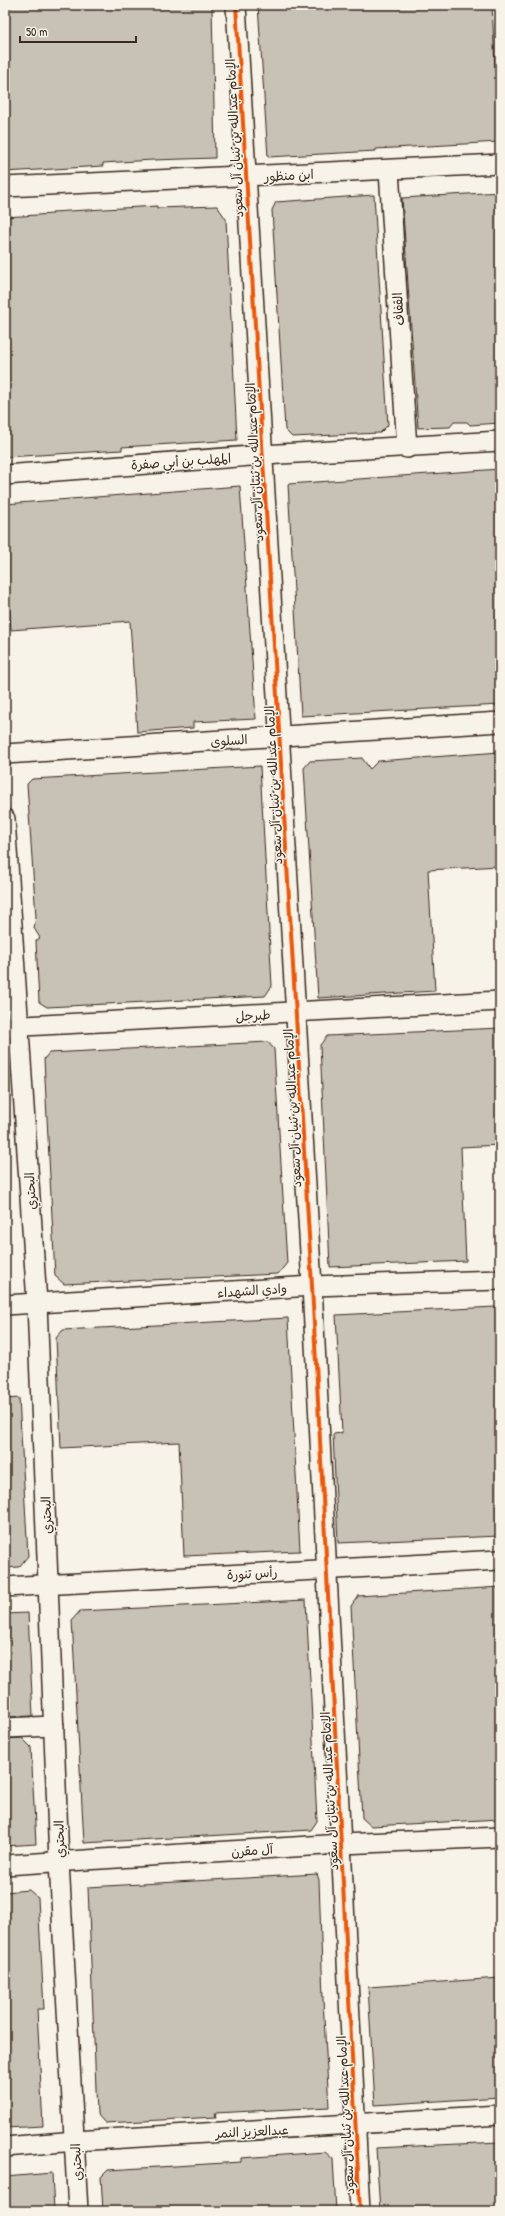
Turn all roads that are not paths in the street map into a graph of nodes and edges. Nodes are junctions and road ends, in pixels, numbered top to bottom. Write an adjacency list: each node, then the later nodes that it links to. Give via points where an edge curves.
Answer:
1 (236, 5): 4 (street, الإمام عبدالله بن ثنيان آل سعود)
2 (500, 164): 3 (street, ابن منظور)
3 (389, 171): 4 (street, ابن منظور); 7 (street, القفاف)
4 (247, 177): 5 (street, ابن منظور); 8 (street, الإمام عبدالله بن ثنيان آل سعود)
5 (5, 187)
6 (500, 441): 7 (street, المهلب بن أبي صفرة)
7 (407, 448): 8 (street, المهلب بن أبي صفرة)
8 (263, 455): 9 (street, المهلب بن أبي صفرة); 11 (street, الإمام عبدالله بن ثنيان آل سعود)
9 (5, 475)
10 (500, 722): 11 (street, السلوى)
11 (280, 737): 12 (street, السلوى); 15 (street, الإمام عبدالله بن ثنيان آل سعود)
12 (5, 754)
13 (5, 819): 16 (street, البحتري)
14 (500, 1001): 15 (street, طبرجل)
15 (297, 1013): 16 (street, طبرجل); 18 (street, الإمام عبدالله بن ثنيان آل سعود)
16 (13, 1027): 19 (street, البحتري)
17 (500, 1280): 18 (street, وادي الشهداء)
18 (312, 1286): 19 (street, وادي الشهداء); 22 (street, الإمام عبدالله بن ثنيان آل سعود)
19 (37, 1303): 20 (street, وادي الشهداء); 23 (street, البحتري)
20 (5, 1305)
21 (500, 1560): 22 (street, رأس تنورة)
22 (328, 1569): 23 (street, رأس تنورة); 28 (street, الإمام عبدالله بن ثنيان آل سعود)
23 (49, 1585): 24 (street, رأس تنورة); 25 (street, البحتري)
24 (5, 1587)
25 (54, 1726): 26 (street); 29 (street, البحتري)
26 (5, 1728)
27 (500, 1837): 28 (street, آل مقرن)
28 (342, 1844): 29 (street, آل مقرن); 32 (street, الإمام عبدالله بن ثنيان آل سعود)
29 (60, 1862): 30 (street, آل مقرن); 33 (street, البحتري)
30 (5, 1865)
31 (500, 2116): 32 (street, عبدالعزيز النمر)
32 (356, 2125): 33 (street, عبدالعزيز النمر); 36 (street, الإمام عبدالله بن ثنيان آل سعود)
33 (75, 2141): 34 (street, عبدالعزيز النمر); 35 (street, البحتري)
34 (5, 2147)
35 (78, 2211)
36 (360, 2211)

